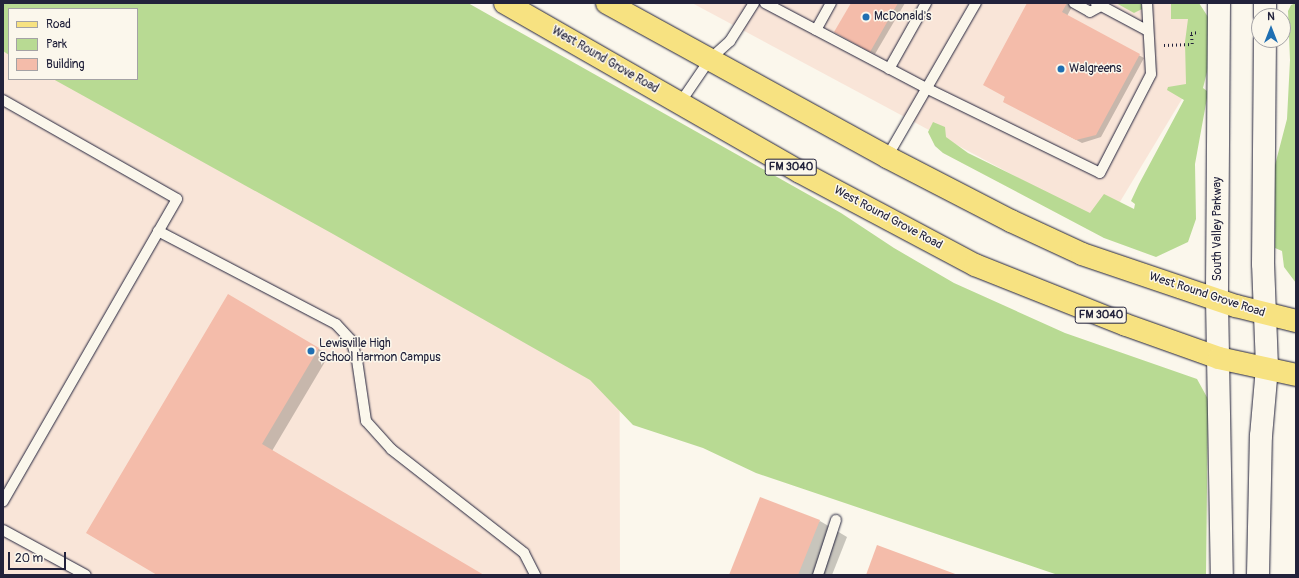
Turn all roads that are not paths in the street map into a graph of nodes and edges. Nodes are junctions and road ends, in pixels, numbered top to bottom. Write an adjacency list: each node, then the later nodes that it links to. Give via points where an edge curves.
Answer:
1 (505, 3): 19 (main road, West Round Grove Road / FM 3040)
2 (607, 3): 15 (main road, West Round Grove Road)
3 (754, 3): 15 (lane, via 730,41)
4 (765, 3): 12 (lane)
5 (831, 3): 12 (lane)
6 (926, 3): 16 (lane)
7 (976, 3): 17 (lane)
8 (1074, 3): 11 (lane, via 1090,12)
9 (1147, 3): 13 (lane)
10 (1219, 3): 22 (main road, South Valley Parkway)
11 (1098, 4): 13 (lane)
12 (816, 30): 16 (lane)
13 (1148, 31): 17 (lane, via 1151,74 1100,173)
14 (1264, 48): 23 (main road)
15 (710, 59): 19 (lane); 20 (main road, West Round Grove Road)
16 (889, 69): 17 (lane)
17 (928, 89): 20 (lane)
18 (3, 100): 21 (lane, via 177,199)
19 (680, 103): 25 (main road, West Round Grove Road / FM 3040, via 800,172 975,265 1126,325)
20 (887, 157): 22 (main road, West Round Grove Road, via 1010,221 1082,254)
21 (158, 231): 28 (lane); 32 (lane, via 336,324 351,340 357,360 366,421 391,449 524,553)
22 (1217, 299): 23 (main road, West Round Grove Road); 25 (main road, South Valley Parkway)
23 (1265, 314): 24 (main road, West Round Grove Road); 26 (main road)
24 (1296, 321)
25 (1218, 358): 26 (main road, West Round Grove Road / FM 3040); 34 (main road, South Valley Parkway)
26 (1266, 367): 27 (main road, West Round Grove Road / FM 3040); 35 (main road, via 1261,436)
27 (1296, 375)
28 (3, 502)
29 (836, 520): 33 (lane)
30 (3, 530): 31 (lane)
31 (86, 575)
32 (535, 575)
33 (818, 575)
34 (1222, 575)
35 (1258, 575)

